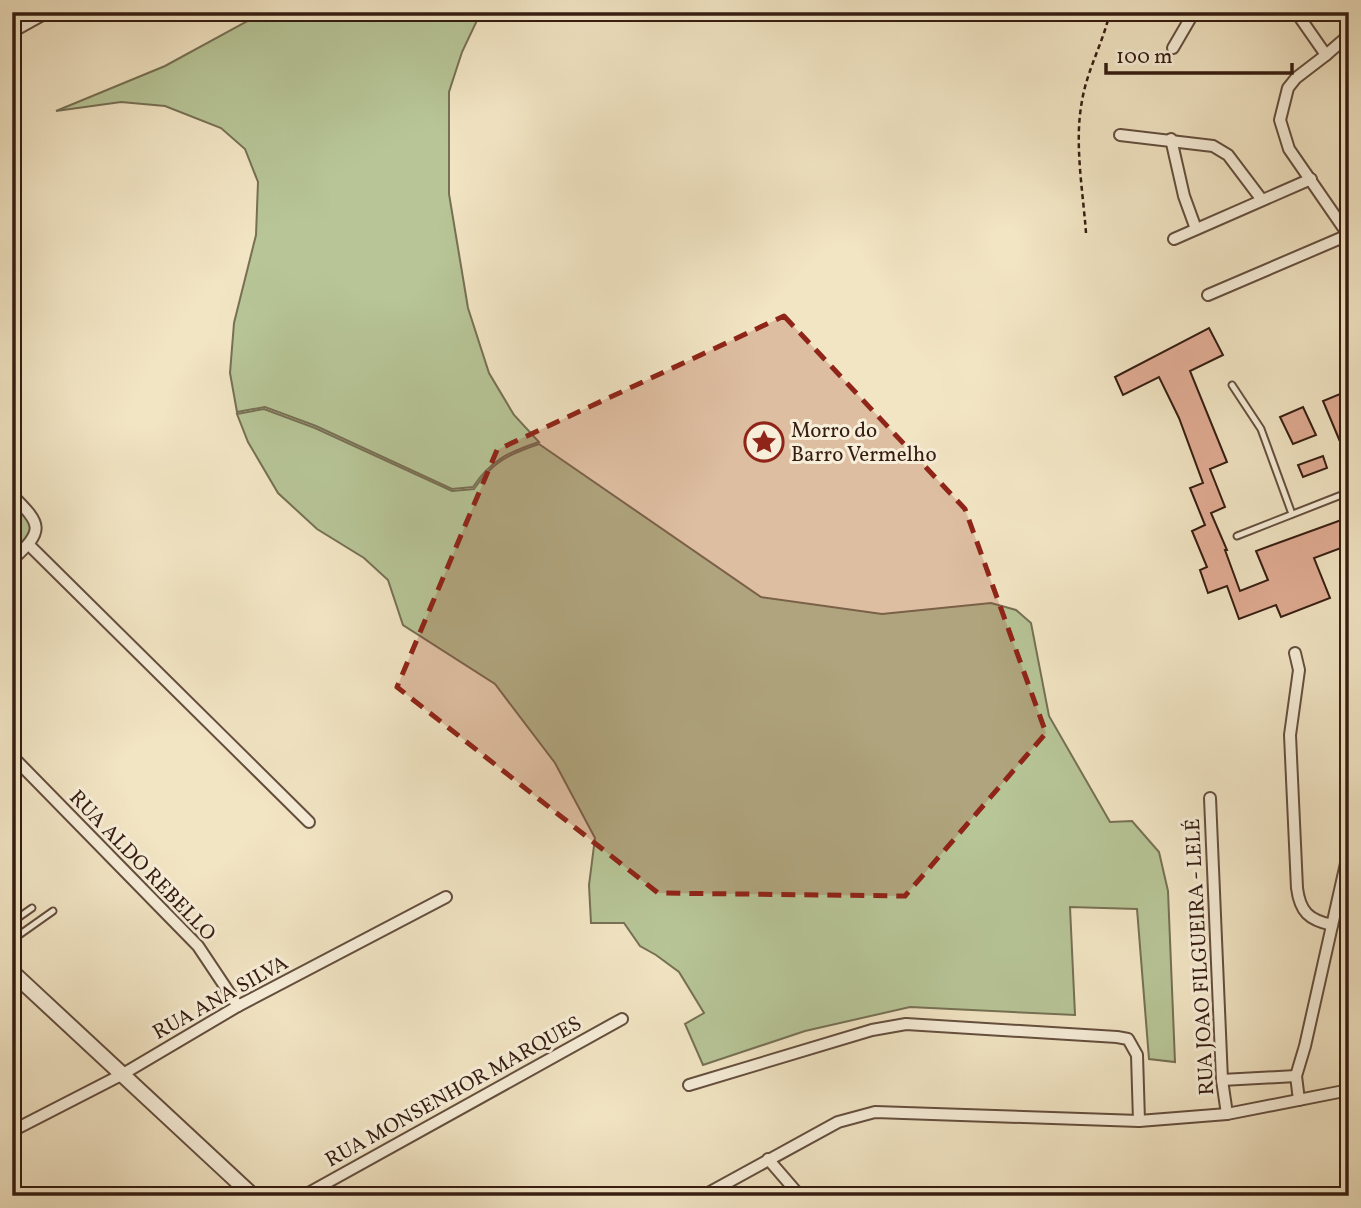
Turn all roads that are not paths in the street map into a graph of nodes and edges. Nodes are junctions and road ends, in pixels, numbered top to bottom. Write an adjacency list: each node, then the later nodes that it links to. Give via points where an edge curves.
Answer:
1 (48, 12): 4 (street)
2 (1194, 12): 6 (street)
3 (1296, 12): 7 (street)
4 (12, 32)
5 (1349, 34): 7 (street)
6 (1173, 48)
7 (1326, 55): 10 (street, via 1288,88 1280,120 1289,149)
8 (1120, 135): 9 (street)
9 (1171, 139): 11 (street, via 1221,150); 12 (street)
10 (1311, 179): 11 (street); 13 (street)
11 (1262, 200): 12 (street)
12 (1196, 229): 14 (street)
13 (1348, 235): 15 (street)
14 (1174, 239)
15 (1208, 295)
16 (1232, 386): 19 (lane, via 1261,429)
17 (1349, 492): 19 (lane)
18 (12, 495): 21 (street, via 33,516 35,534)
19 (1292, 514): 20 (lane)
20 (1237, 536)
21 (29, 545): 22 (street); 26 (street)
22 (12, 560)
23 (1295, 653): 32 (street, via 1299,670 1290,735 1297,888 1308,917)
24 (12, 757): 35 (street, RUA ALDO REBELLO, via 190,938)
25 (1210, 798): 39 (street, RUA JOAO FILGUEIRA - LELÉ)
26 (309, 822)
27 (1349, 850): 32 (street)
28 (446, 897): 35 (street, RUA ANA SILVA)
29 (32, 908): 31 (lane)
30 (53, 911): 33 (lane)
31 (12, 922)
32 (1332, 925): 38 (street)
33 (12, 940)
34 (12, 972): 37 (street)
35 (238, 1006): 37 (street, RUA ANA SILVA)
36 (622, 1019): 48 (street, RUA MONSENHOR MARQUES)
37 (123, 1074): 45 (street, RUA ANA SILVA); 47 (street)
38 (1296, 1076): 39 (street); 42 (street)
39 (1222, 1080): 43 (street, RUA JOAO FILGUEIRA - LELÉ)
40 (689, 1085): 44 (street, via 906,1024 1117,1037 1128,1040 1137,1055)
41 (1349, 1090): 42 (street)
42 (1299, 1101): 43 (street)
43 (1227, 1114): 44 (street)
44 (1139, 1121): 46 (street, via 875,1112 838,1122)
45 (12, 1131)
46 (768, 1159): 49 (street); 50 (street)
47 (253, 1196)
48 (303, 1196)
49 (703, 1196)
50 (800, 1196)

